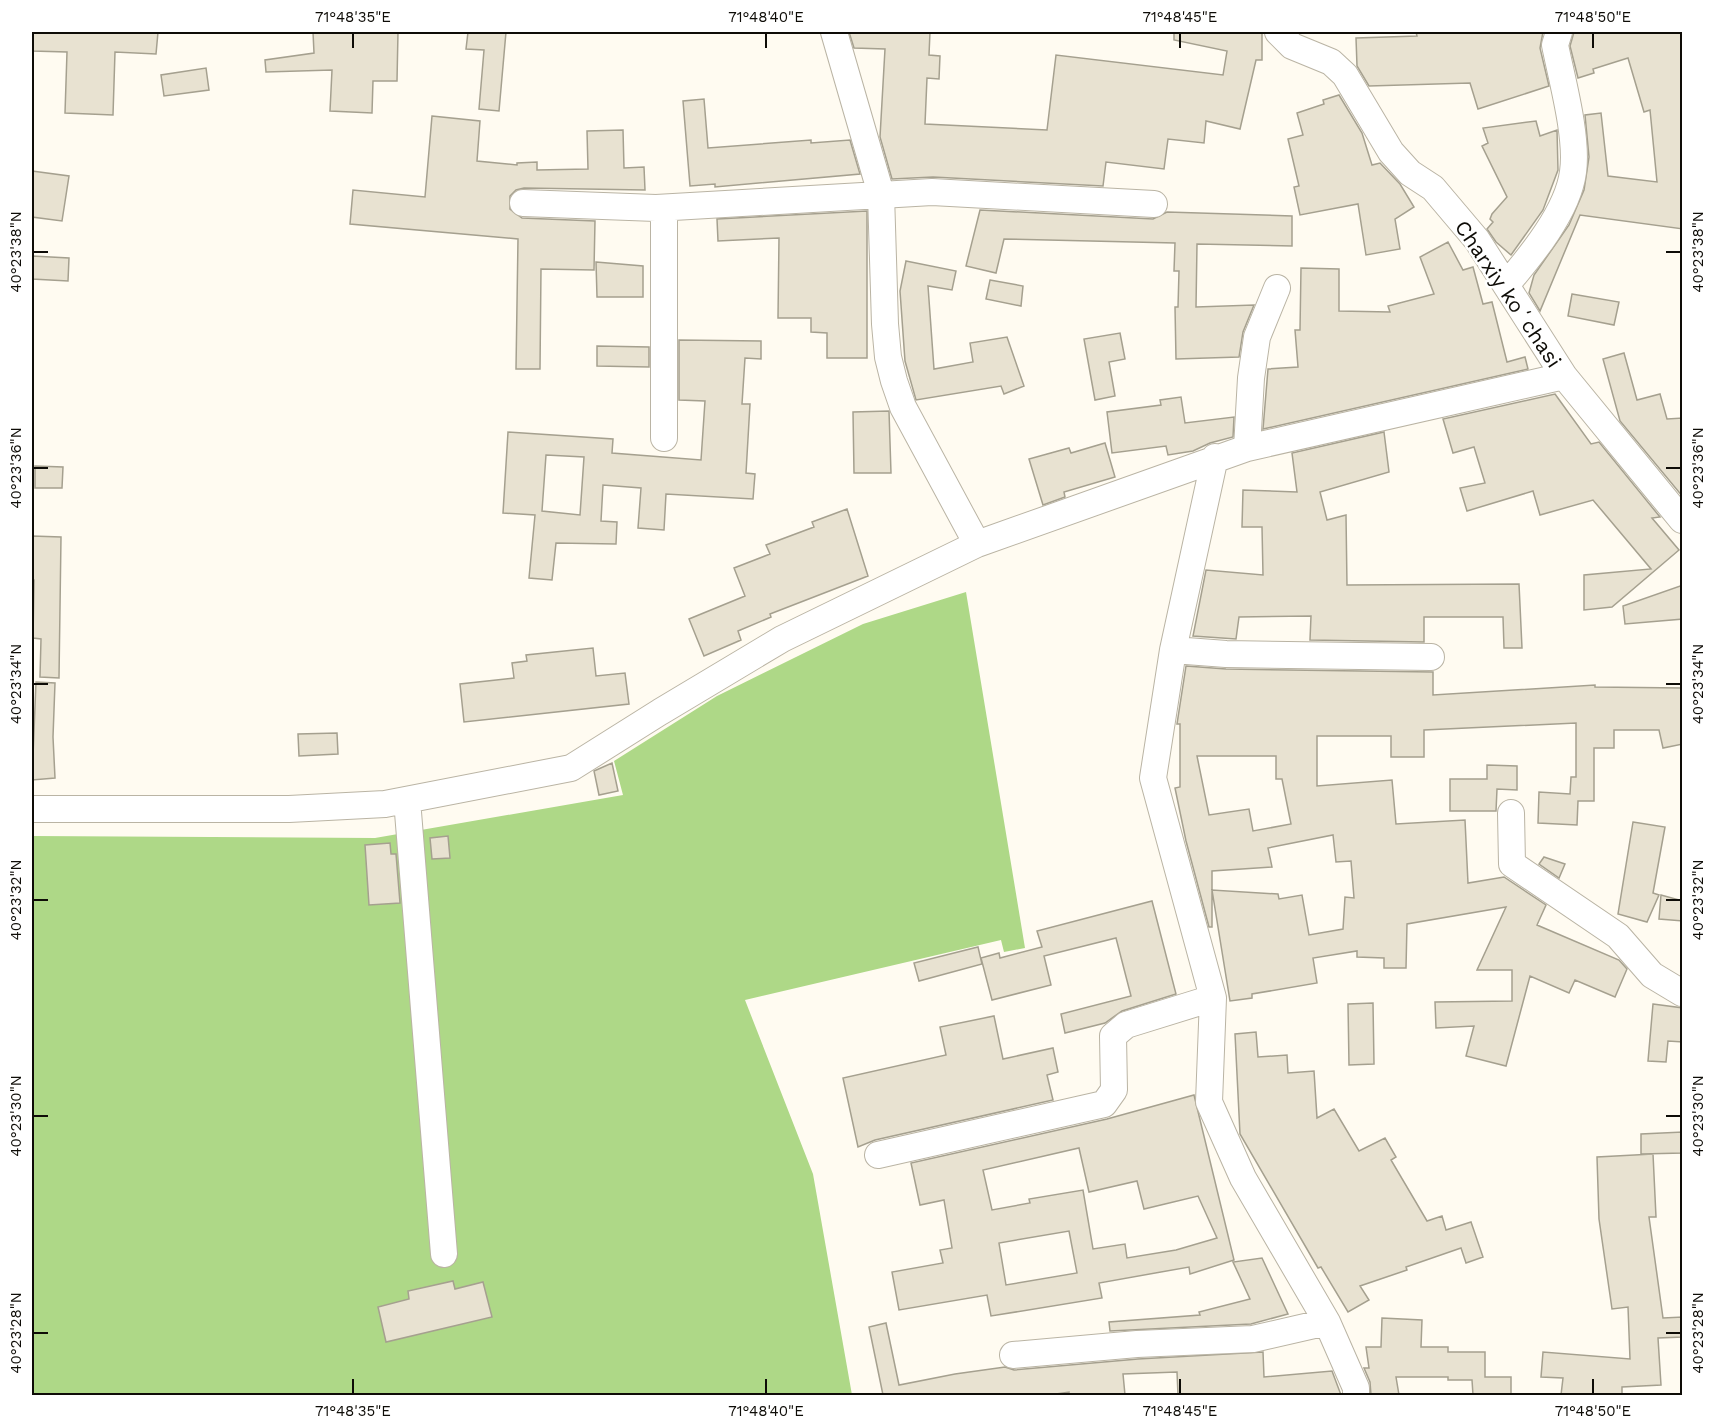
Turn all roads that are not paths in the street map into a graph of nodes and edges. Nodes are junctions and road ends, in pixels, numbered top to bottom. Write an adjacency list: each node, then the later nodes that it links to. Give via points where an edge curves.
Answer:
1 (834, 32): 4 (street)
2 (1278, 32): 8 (street, Charxiy koʻchasi, via 1292,46 1330,62 1345,75 1391,152 1410,173 1433,188 1477,240)
3 (1559, 32): 8 (street, via 1555,45 1574,155 1573,174 1546,235)
4 (881, 194): 6 (street, via 932,192); 7 (street); 15 (street, via 885,324 894,381 903,407)
5 (523, 203): 7 (street)
6 (1154, 204)
7 (664, 208): 11 (street)
8 (1506, 285): 10 (street, Charxiy koʻchasi)
9 (1277, 288): 12 (street, via 1257,337)
10 (1564, 376): 12 (street); 14 (street, Charxiy koʻchasi)
11 (664, 438)
12 (1247, 448): 13 (street)
13 (1215, 457): 15 (street); 16 (street)
14 (1683, 520)
15 (977, 544): 18 (street, via 783,639 571,768)
16 (1173, 650): 17 (street); 22 (street, via 1153,778)
17 (1431, 657)
18 (407, 800): 19 (street, via 289,809); 24 (street)
19 (32, 809)
20 (1511, 813): 21 (street, via 1512,864 1618,936 1652,975)
21 (1683, 993)
22 (1213, 998): 23 (street, via 1126,1025 1113,1036 1114,1090 1104,1104); 25 (street, via 1209,1102 1243,1178)
23 (878, 1155)
24 (444, 1254)
25 (1327, 1322): 26 (street, via 1253,1339); 27 (street)
26 (1013, 1355)
27 (1356, 1395)

